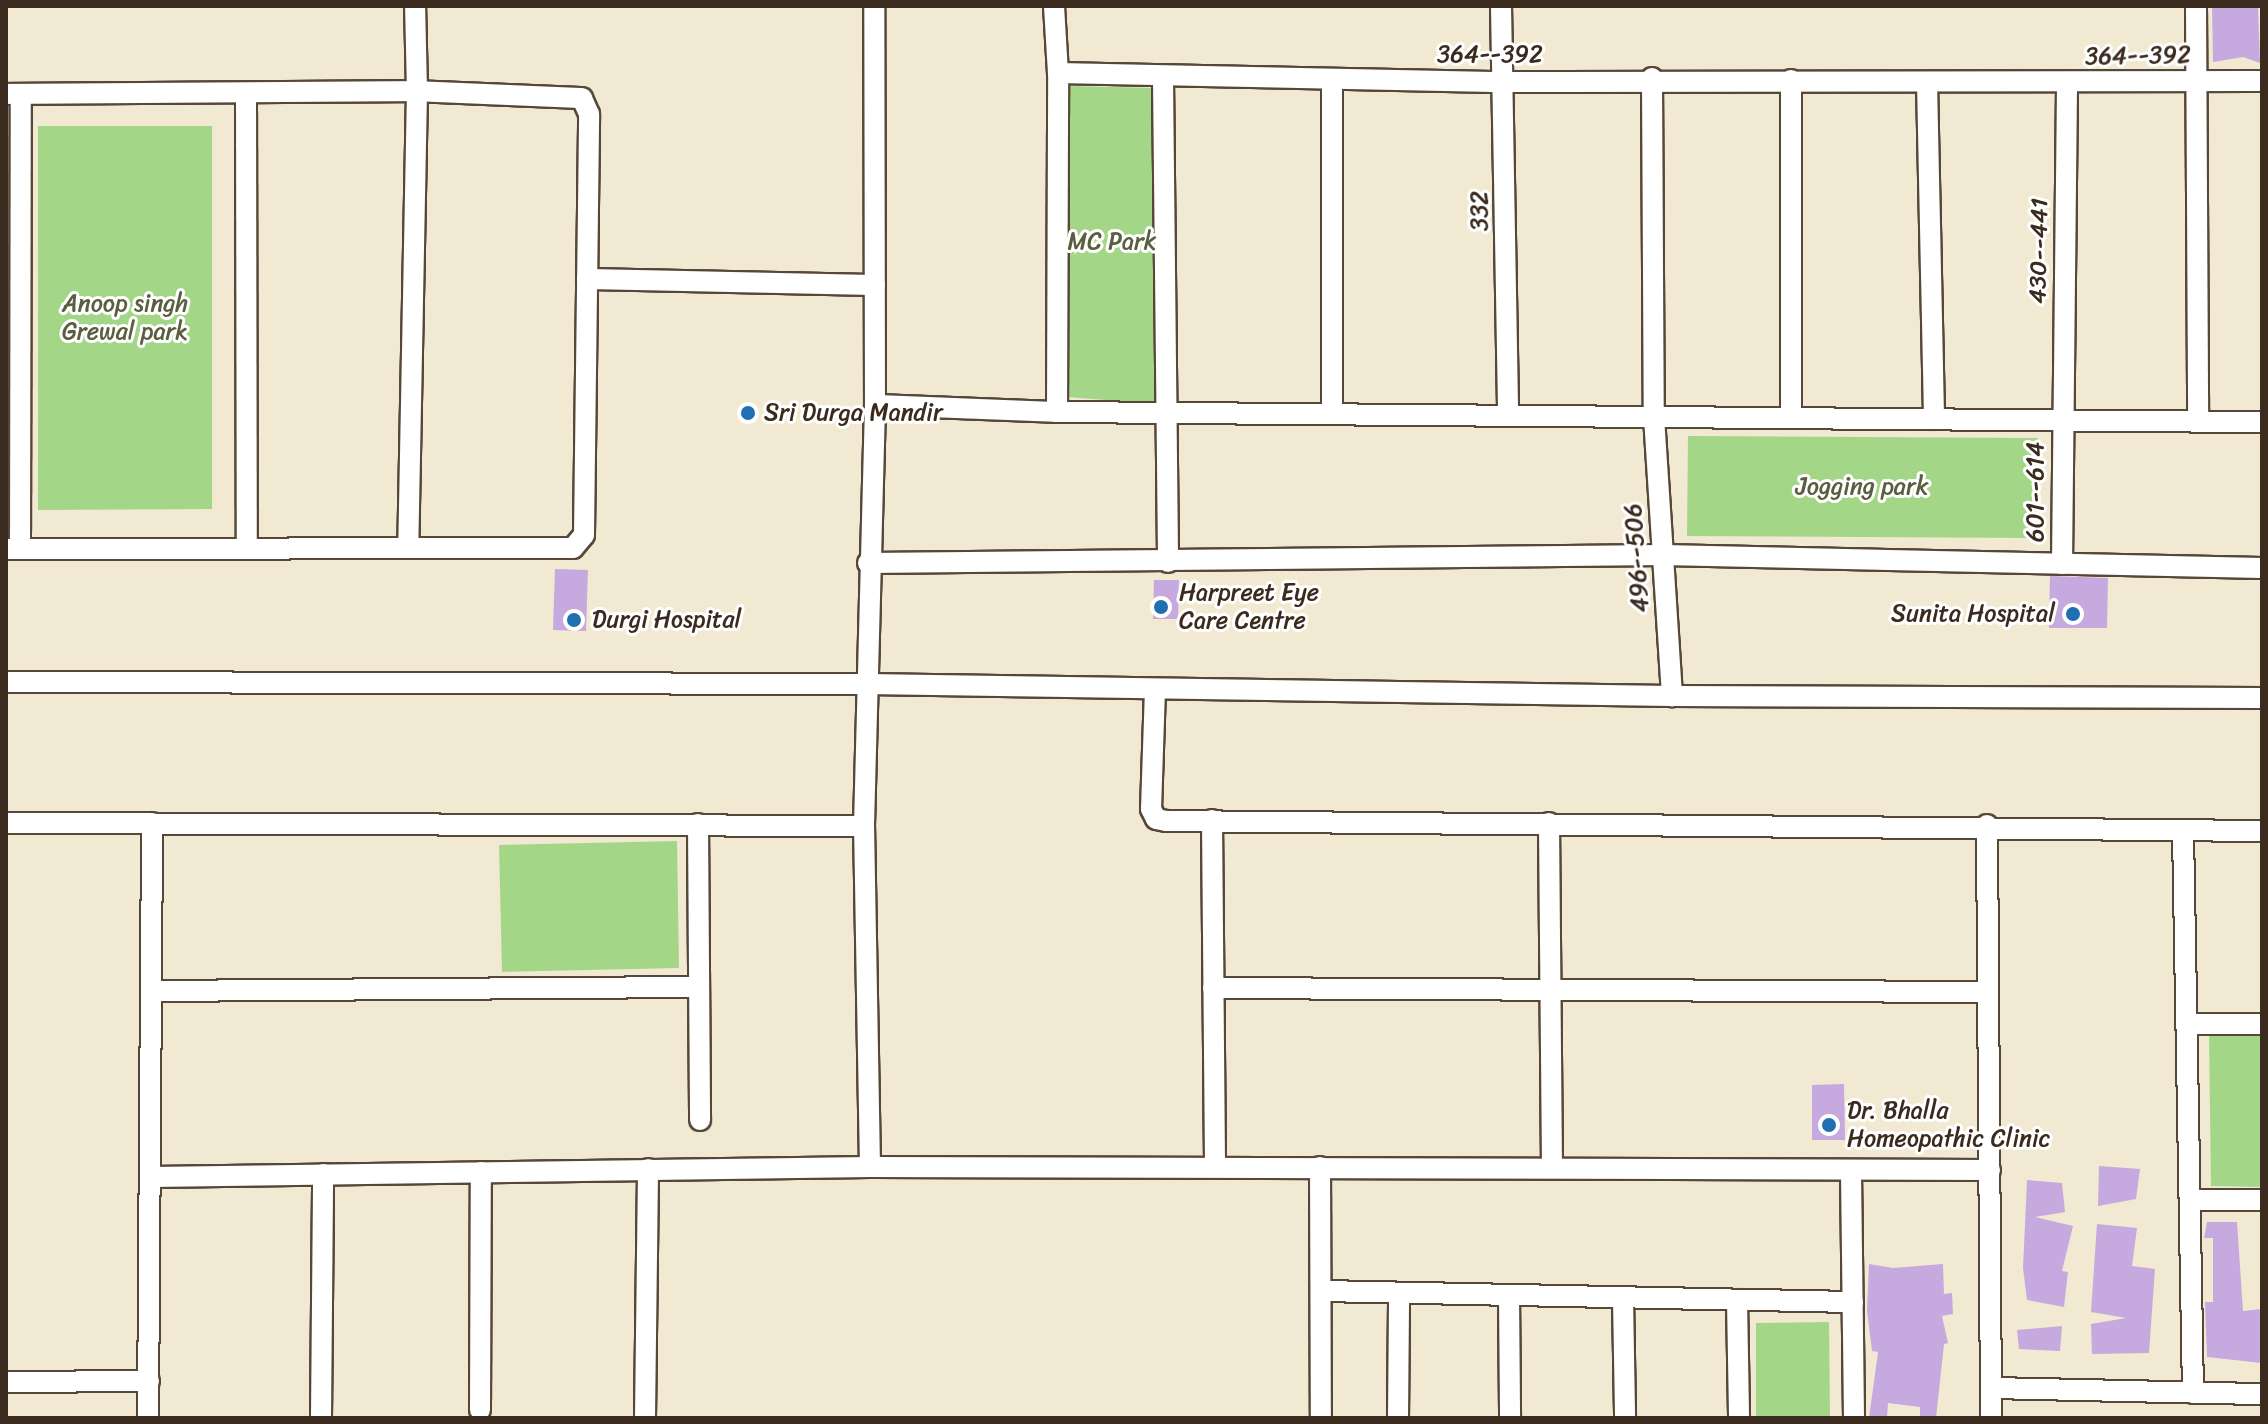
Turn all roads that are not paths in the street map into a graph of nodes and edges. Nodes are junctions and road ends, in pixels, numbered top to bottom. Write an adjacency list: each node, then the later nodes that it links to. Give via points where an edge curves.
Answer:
1 (415, 6): 16 (street)
2 (874, 6): 20 (street)
3 (1054, 6): 6 (street)
4 (1501, 6): 13 (street, 332)
5 (2196, 6): 10 (street)
6 (1058, 73): 8 (street, 364--392); 22 (street)
7 (1652, 78): 9 (street, 364--392); 13 (street, 364--392); 26 (street, 496--506)
8 (1163, 79): 11 (street, 364--392); 23 (street)
9 (1791, 80): 14 (street, 364--392); 27 (street)
10 (2198, 80): 12 (street, 364--392); 15 (street, 364--392); 30 (street)
11 (1332, 81): 13 (street, 364--392); 24 (street)
12 (2262, 81)
13 (1505, 82): 25 (street, 332)
14 (1927, 82): 15 (street, 364--392); 28 (street)
15 (2067, 83): 29 (street, 430--441)
16 (417, 91): 17 (street); 19 (street, via 574,97 588,104); 32 (street)
17 (246, 93): 18 (street); 33 (street)
18 (13, 94): 34 (street)
19 (587, 279): 20 (street); 32 (street, via 581,542 563,551)
20 (875, 285): 21 (street)
21 (875, 405): 22 (street); 37 (street)
22 (1057, 412): 23 (street)
23 (1165, 413): 24 (street); 36 (street)
24 (1332, 414): 25 (street)
25 (1508, 416): 26 (street)
26 (1654, 417): 27 (street); 35 (street, 496--506)
27 (1791, 418): 28 (street)
28 (1934, 419): 29 (street)
29 (2062, 420): 30 (street); 38 (street, 601--614)
30 (2198, 421): 31 (street)
31 (2262, 422)
32 (408, 546): 33 (street)
33 (247, 547): 34 (street)
34 (13, 548)
35 (1663, 555): 36 (street); 38 (street); 43 (street, 496--506)
36 (1168, 562): 37 (street)
37 (868, 563): 41 (street)
38 (2062, 564): 39 (street)
39 (2262, 568)
40 (6, 682): 41 (street)
41 (866, 684): 42 (street); 51 (street)
42 (1155, 689): 43 (street); 45 (street, via 1151,809 1156,819 1166,821)
43 (1672, 696): 44 (street)
44 (2262, 698)
45 (1212, 820): 48 (street); 55 (street)
46 (6, 823): 47 (street)
47 (152, 823): 49 (street); 56 (street)
48 (1549, 823): 50 (street); 57 (street)
49 (698, 824): 51 (street); 54 (street)
50 (1987, 825): 52 (street); 58 (street)
51 (864, 826): 63 (street)
52 (2183, 831): 53 (street); 59 (street)
53 (2262, 831)
54 (699, 987): 56 (street); 61 (street)
55 (1213, 988): 57 (street); 64 (street)
56 (151, 991): 71 (street)
57 (1550, 992): 58 (street); 62 (street)
58 (1987, 992): 67 (street)
59 (2188, 1024): 60 (street); 72 (street)
60 (2262, 1024)
61 (700, 1120)
62 (1552, 1166): 65 (street); 69 (street)
63 (870, 1167): 64 (street); 66 (street)
64 (1215, 1167): 65 (street)
65 (1320, 1167): 74 (street)
66 (648, 1169): 68 (street); 88 (street)
67 (1990, 1170): 69 (street); 82 (street)
68 (481, 1172): 70 (street); 85 (street)
69 (1851, 1172): 79 (street)
70 (323, 1174): 71 (street); 87 (street)
71 (152, 1177): 80 (street)
72 (2193, 1200): 73 (street); 83 (street)
73 (2262, 1200)
74 (1322, 1291): 75 (street); 89 (street)
75 (1399, 1293): 76 (street); 90 (street)
76 (1509, 1295): 77 (street); 91 (street)
77 (1623, 1298): 78 (street); 92 (street)
78 (1737, 1300): 79 (street); 93 (street)
79 (1853, 1302): 94 (street)
80 (149, 1381): 81 (street); 86 (street)
81 (6, 1382)
82 (1992, 1388): 83 (street); 95 (street)
83 (2193, 1393): 84 (street)
84 (2262, 1394)
85 (480, 1410)
86 (148, 1418)
87 (321, 1418)
88 (645, 1418)
89 (1321, 1418)
90 (1398, 1418)
91 (1510, 1418)
92 (1625, 1418)
93 (1739, 1418)
94 (1854, 1418)
95 (1991, 1418)

